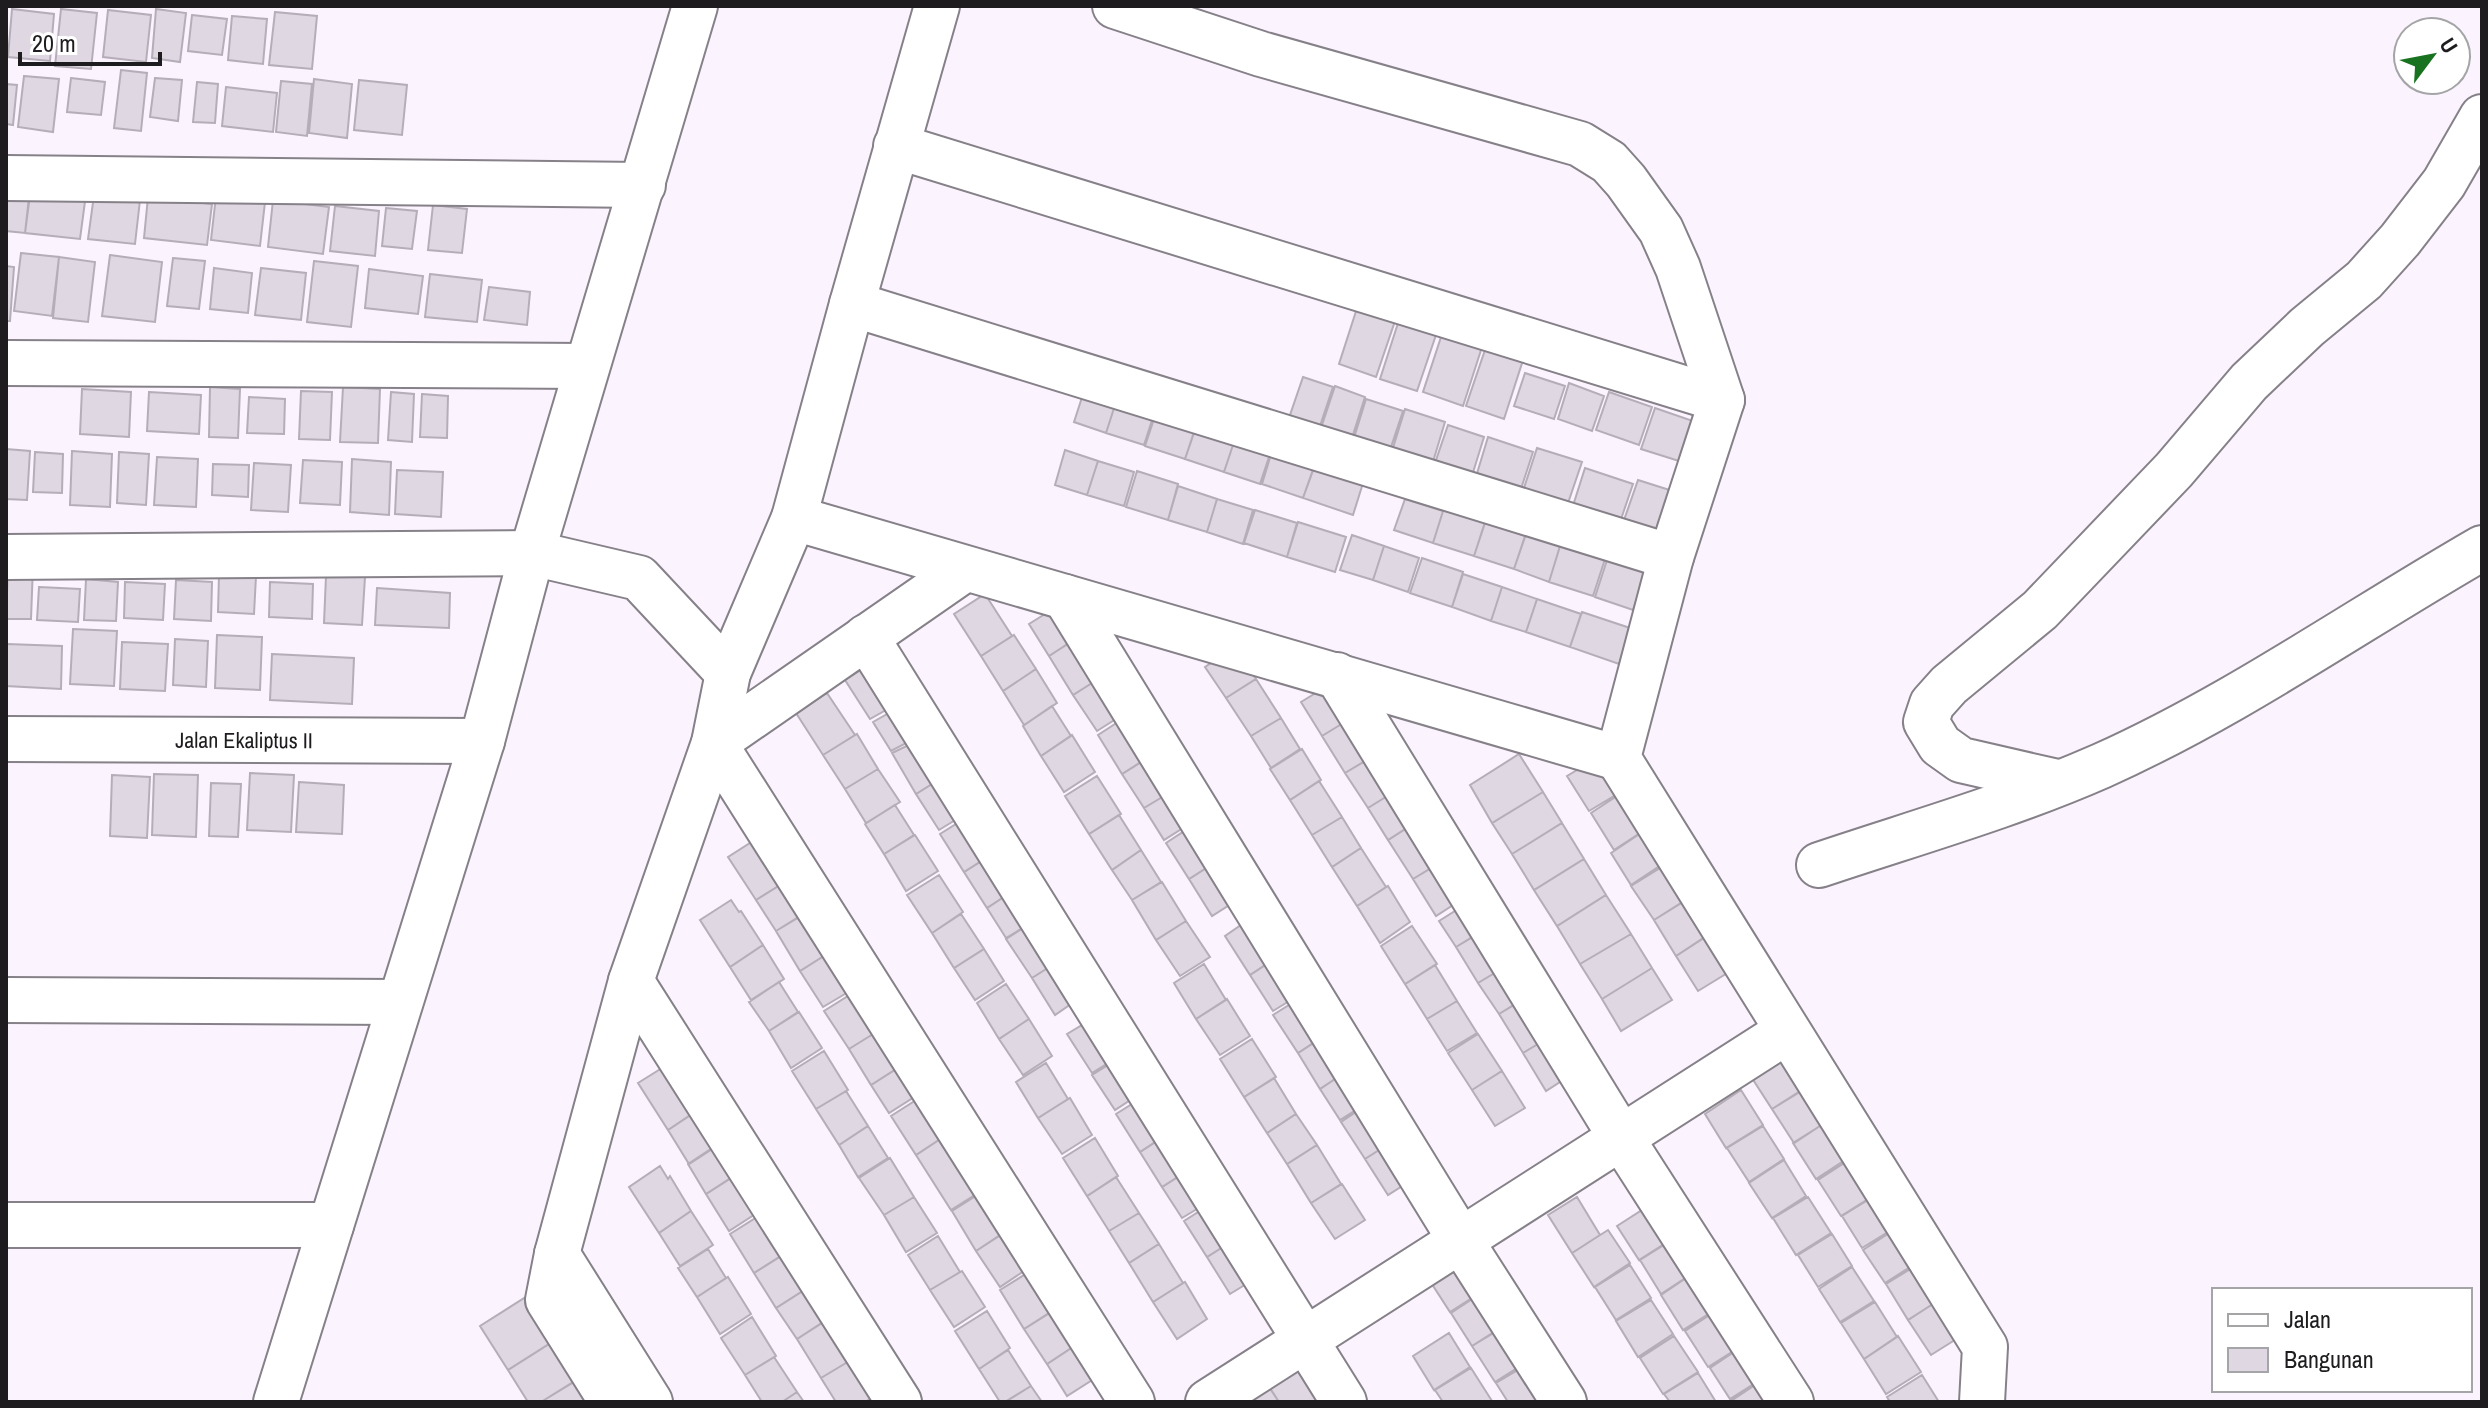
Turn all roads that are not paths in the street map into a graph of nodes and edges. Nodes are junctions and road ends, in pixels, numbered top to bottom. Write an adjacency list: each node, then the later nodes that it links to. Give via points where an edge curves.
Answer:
1 (695, 6): 8 (street)
2 (937, 6): 6 (street)
3 (1115, 6): 4 (street)
4 (1160, 15): 12 (street, via 1261,54 1580,144 1609,162 1661,230)
5 (2482, 117): 27 (street, via 2444,183 2364,280 2249,382 2174,470 2040,610 1932,704 1926,722 1940,745 1961,760)
6 (896, 146): 9 (street); 12 (street)
7 (6, 178): 8 (street)
8 (643, 185): 11 (street)
9 (852, 304): 13 (street); 17 (street)
10 (6, 363): 11 (street)
11 (587, 366): 15 (street)
12 (1722, 400): 17 (street)
13 (794, 518): 18 (street); 21 (street)
14 (2482, 548): 27 (street, via 2219,706 2101,766)
15 (532, 553): 16 (street); 21 (street, via 639,578); 24 (street)
16 (6, 557)
17 (1671, 557): 26 (street)
18 (965, 569): 19 (street); 20 (street)
19 (1065, 597): 22 (street); 36 (street)
20 (866, 637): 25 (street); 38 (street)
21 (728, 673): 25 (street)
22 (1337, 675): 26 (street); 33 (street)
23 (6, 739): 24 (street, Jalan Ekaliptus II)
24 (482, 741): 31 (street)
25 (714, 743): 29 (street); 43 (street)
26 (1618, 758): 32 (street)
27 (2057, 782): 28 (street, via 1964,819)
28 (1819, 865)
29 (631, 981): 37 (street); 42 (street)
30 (6, 1000): 31 (street)
31 (400, 1002): 35 (street)
32 (1786, 1032): 33 (street); 48 (street, via 1985,1347)
33 (1622, 1139): 36 (street); 47 (street)
34 (6, 1225): 35 (street)
35 (331, 1225): 39 (street)
36 (1461, 1241): 38 (street); 46 (street)
37 (557, 1254): 40 (street, via 548,1300); 41 (street)
38 (1305, 1341): 44 (street); 45 (street)
39 (276, 1402)
40 (612, 1402)
41 (650, 1402)
42 (899, 1402)
43 (1132, 1402)
44 (1208, 1402)
45 (1344, 1402)
46 (1564, 1402)
47 (1791, 1402)
48 (1982, 1402)

